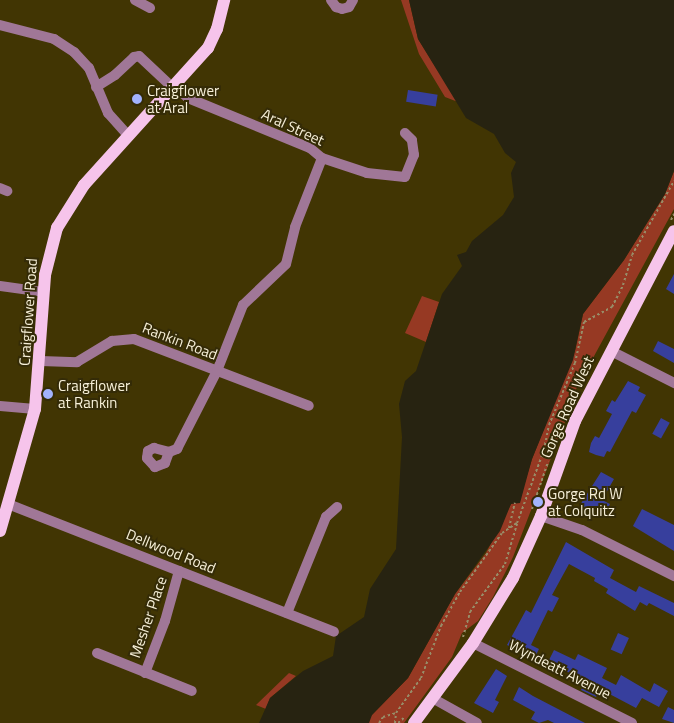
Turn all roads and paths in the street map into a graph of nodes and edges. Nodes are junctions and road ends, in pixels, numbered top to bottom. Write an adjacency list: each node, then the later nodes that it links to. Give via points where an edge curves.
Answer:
1 (135, 0): 5 (street)
2 (224, 0): 8 (main road, Craigflower Road, via 217,29 208,48)
3 (331, 0): 4 (street, via 342,9 349,7)
4 (353, 0)
5 (150, 8)
6 (0, 25): 7 (street, via 54,39 74,52 89,68)
7 (96, 87): 8 (street, Aral Street, via 139,56); 10 (street, via 108,113)
8 (174, 87): 10 (main road, Craigflower Road); 11 (street, Aral Street, via 188,98 310,148)
9 (405, 133): 11 (street, Aral Street, via 412,140 414,155 405,177 367,173)
10 (129, 136): 15 (main road, Craigflower Road, via 84,185 57,228)
11 (322, 158): 18 (street, via 295,227 286,264 243,305)
12 (674, 181): 28 (path, via 632,255 624,285 612,307 584,322 575,363 549,425 544,450)
13 (674, 231): 16 (main road, Gorge Road West)
14 (0, 286): 15 (street)
15 (43, 292): 17 (main road, Craigflower Road)
16 (611, 351): 19 (street); 27 (main road, Gorge Road West, via 569,435)
17 (41, 361): 18 (street, Rankin Road, via 82,361 112,341 128,338); 22 (main road, Craigflower Road)
18 (217, 371): 21 (street, Rankin Road); 23 (street, via 177,449)
19 (674, 383)
20 (0, 406): 22 (street)
21 (309, 406)
22 (35, 409): 25 (main road, Craigflower Road)
23 (169, 452)
24 (515, 503): 30 (path)
25 (8, 504): 29 (main road, Craigflower Road); 31 (street, Dellwood Road)
26 (337, 507): 33 (street, via 326,517)
27 (541, 516): 32 (street, via 582,530); 35 (main road, Gorge Road West, via 513,578)
28 (517, 523): 30 (path); 35 (path, via 505,564 470,612)
29 (1, 525)
30 (509, 528): 40 (path, via 502,533 460,592 441,626 421,678)
31 (179, 571): 33 (street, Dellwood Road); 37 (street, Mesher Place, via 165,621)
32 (674, 576)
33 (287, 613): 34 (street, Dellwood Road)
34 (334, 632)
35 (468, 641): 39 (main road, Gorge Road West); 45 (street, Wyndeatt Avenue)
36 (97, 653): 37 (street, Mesher Place)
37 (145, 672): 38 (street, Mesher Place)
38 (192, 690)
39 (434, 699): 43 (main road, Gorge Road West); 44 (street)
40 (396, 713): 41 (path, via 383,717); 42 (path)
41 (378, 723)
42 (395, 723)
43 (414, 723)
44 (477, 723)
45 (632, 723)

